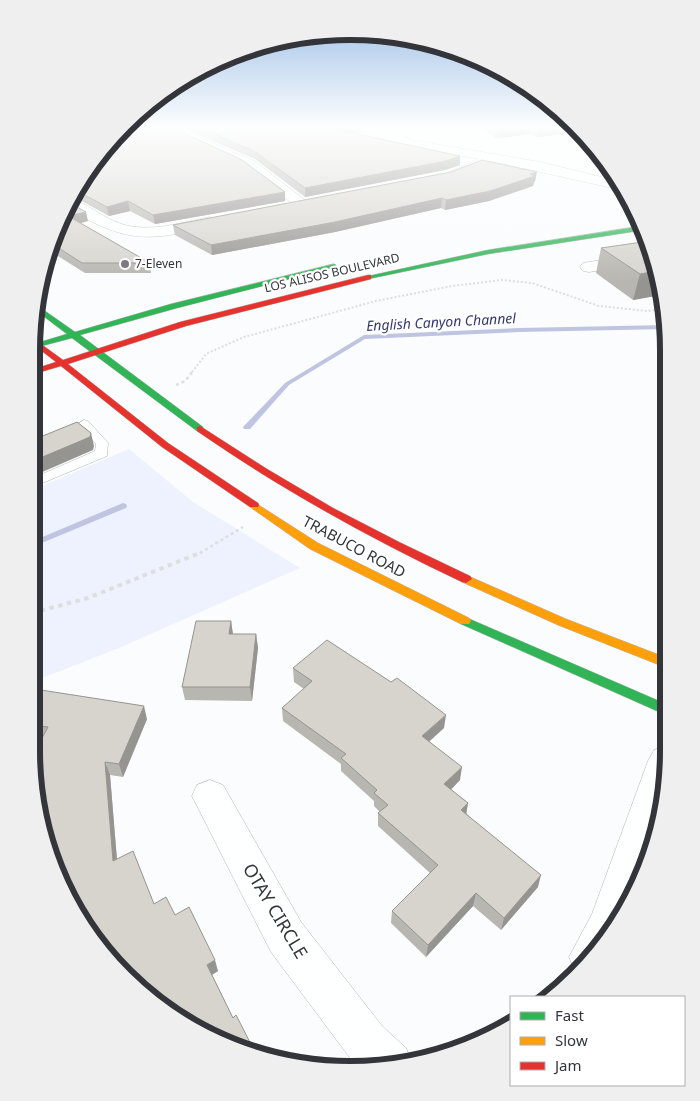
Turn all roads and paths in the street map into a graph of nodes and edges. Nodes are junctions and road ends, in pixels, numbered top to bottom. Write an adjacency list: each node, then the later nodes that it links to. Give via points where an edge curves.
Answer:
1 (269, 179): 5 (street)
2 (596, 179): 3 (street)
3 (611, 184)
4 (320, 200): 5 (street)
5 (302, 204): 7 (street)
6 (76, 206): 8 (street, via 108,224 132,232 160,231)
7 (283, 207)
8 (226, 218)
9 (635, 229): 18 (main road, LOS ALISOS BOULEVARD, via 529,245 393,272 249,307)
10 (646, 259): 12 (street)
11 (345, 264): 15 (main road, LOS ALISOS BOULEVARD, via 233,290)
12 (589, 267)
13 (657, 310): 21 (path, via 599,306 532,283 501,280 452,286 376,301 244,337 206,354 185,381)
14 (43, 312): 15 (main road, TRABUCO ROAD)
15 (72, 334): 16 (main road, LOS ALISOS BOULEVARD); 18 (main road, TRABUCO ROAD)
16 (40, 343)
17 (40, 348): 19 (main road, TRABUCO ROAD)
18 (96, 352): 19 (main road, LOS ALISOS BOULEVARD); 21 (main road, TRABUCO ROAD)
19 (60, 363): 20 (main road, LOS ALISOS BOULEVARD); 27 (main road, TRABUCO ROAD, via 164,445 314,546 491,634)
20 (40, 370)
21 (153, 395): 26 (main road, TRABUCO ROAD, via 256,466 366,529 460,576)
22 (84, 424): 23 (lane, via 102,443 102,453)
23 (40, 480)
24 (243, 527): 25 (path, via 194,557 88,598)
25 (40, 611)
26 (660, 660)
27 (660, 707)
28 (658, 784): 30 (street)
29 (210, 796): 31 (street, OTAY CIRCLE, via 286,937 366,1042)
30 (608, 923)
31 (384, 1059)

